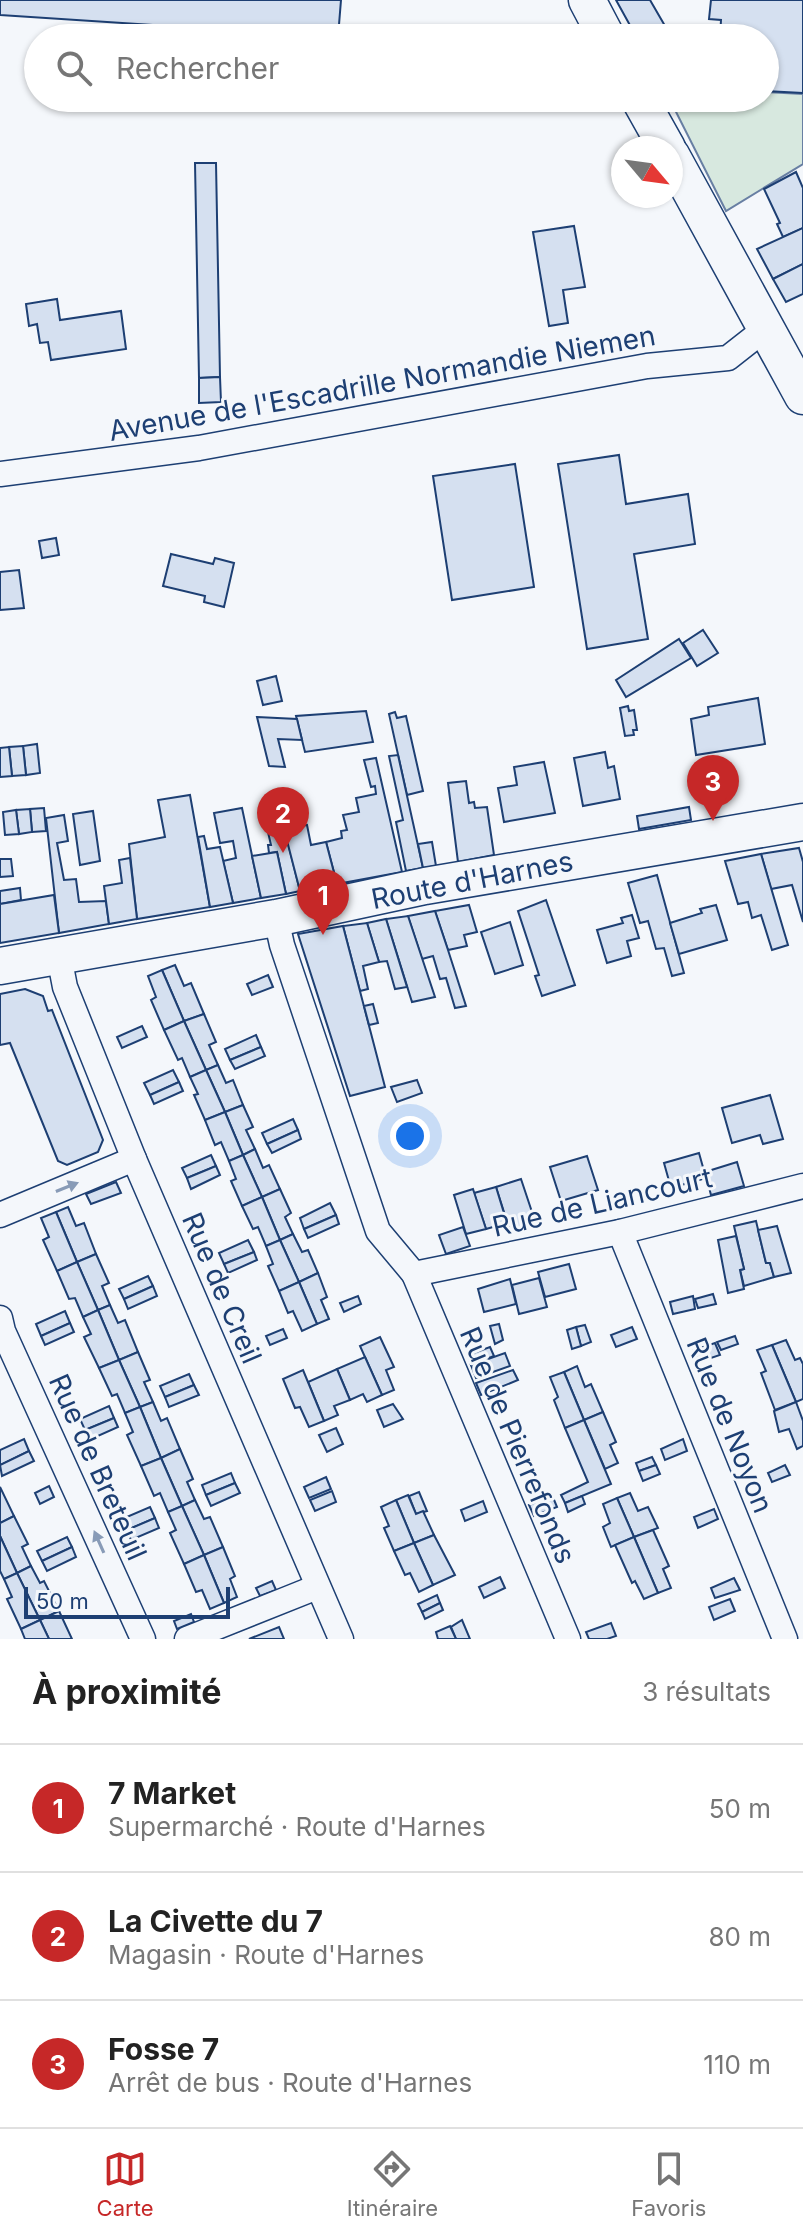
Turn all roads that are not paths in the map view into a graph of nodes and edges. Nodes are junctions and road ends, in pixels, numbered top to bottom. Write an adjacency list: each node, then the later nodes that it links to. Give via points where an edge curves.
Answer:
1 (587, 0): 2 (main road)
2 (600, 24)
3 (647, 112): 4 (main road)
4 (660, 136)
5 (683, 177): 6 (main road)
6 (765, 329): 7 (main road); 8 (street, Avenue de l'Escadrille Normandie Niemen, via 728,358 647,366 199,448)
7 (803, 396)
8 (0, 474)
9 (803, 822): 10 (main road, Route d'Harnes, via 425,886)
10 (276, 918): 11 (main road, Route d'Harnes); 17 (street, via 378,1231)
11 (59, 956): 12 (main road, Route d'Harnes); 13 (street, Rue de Creil, via 65,987)
12 (0, 966)
13 (134, 1159): 15 (street, one-way to 13); 19 (street, Rue de Creil)
14 (803, 1186): 16 (street, Rue de Liancourt)
15 (0, 1215)
16 (620, 1232): 17 (street, Rue de Liancourt); 24 (street, Rue de Noyon)
17 (414, 1274): 23 (street, Rue de Pierrefonds)
18 (0, 1318): 20 (street, Rue de Breteuil, one-way to 18)
19 (317, 1587): 21 (street); 22 (street, Rue de Creil)
20 (143, 1639)
21 (187, 1639)
22 (341, 1639)
23 (568, 1639)
24 (785, 1639)

